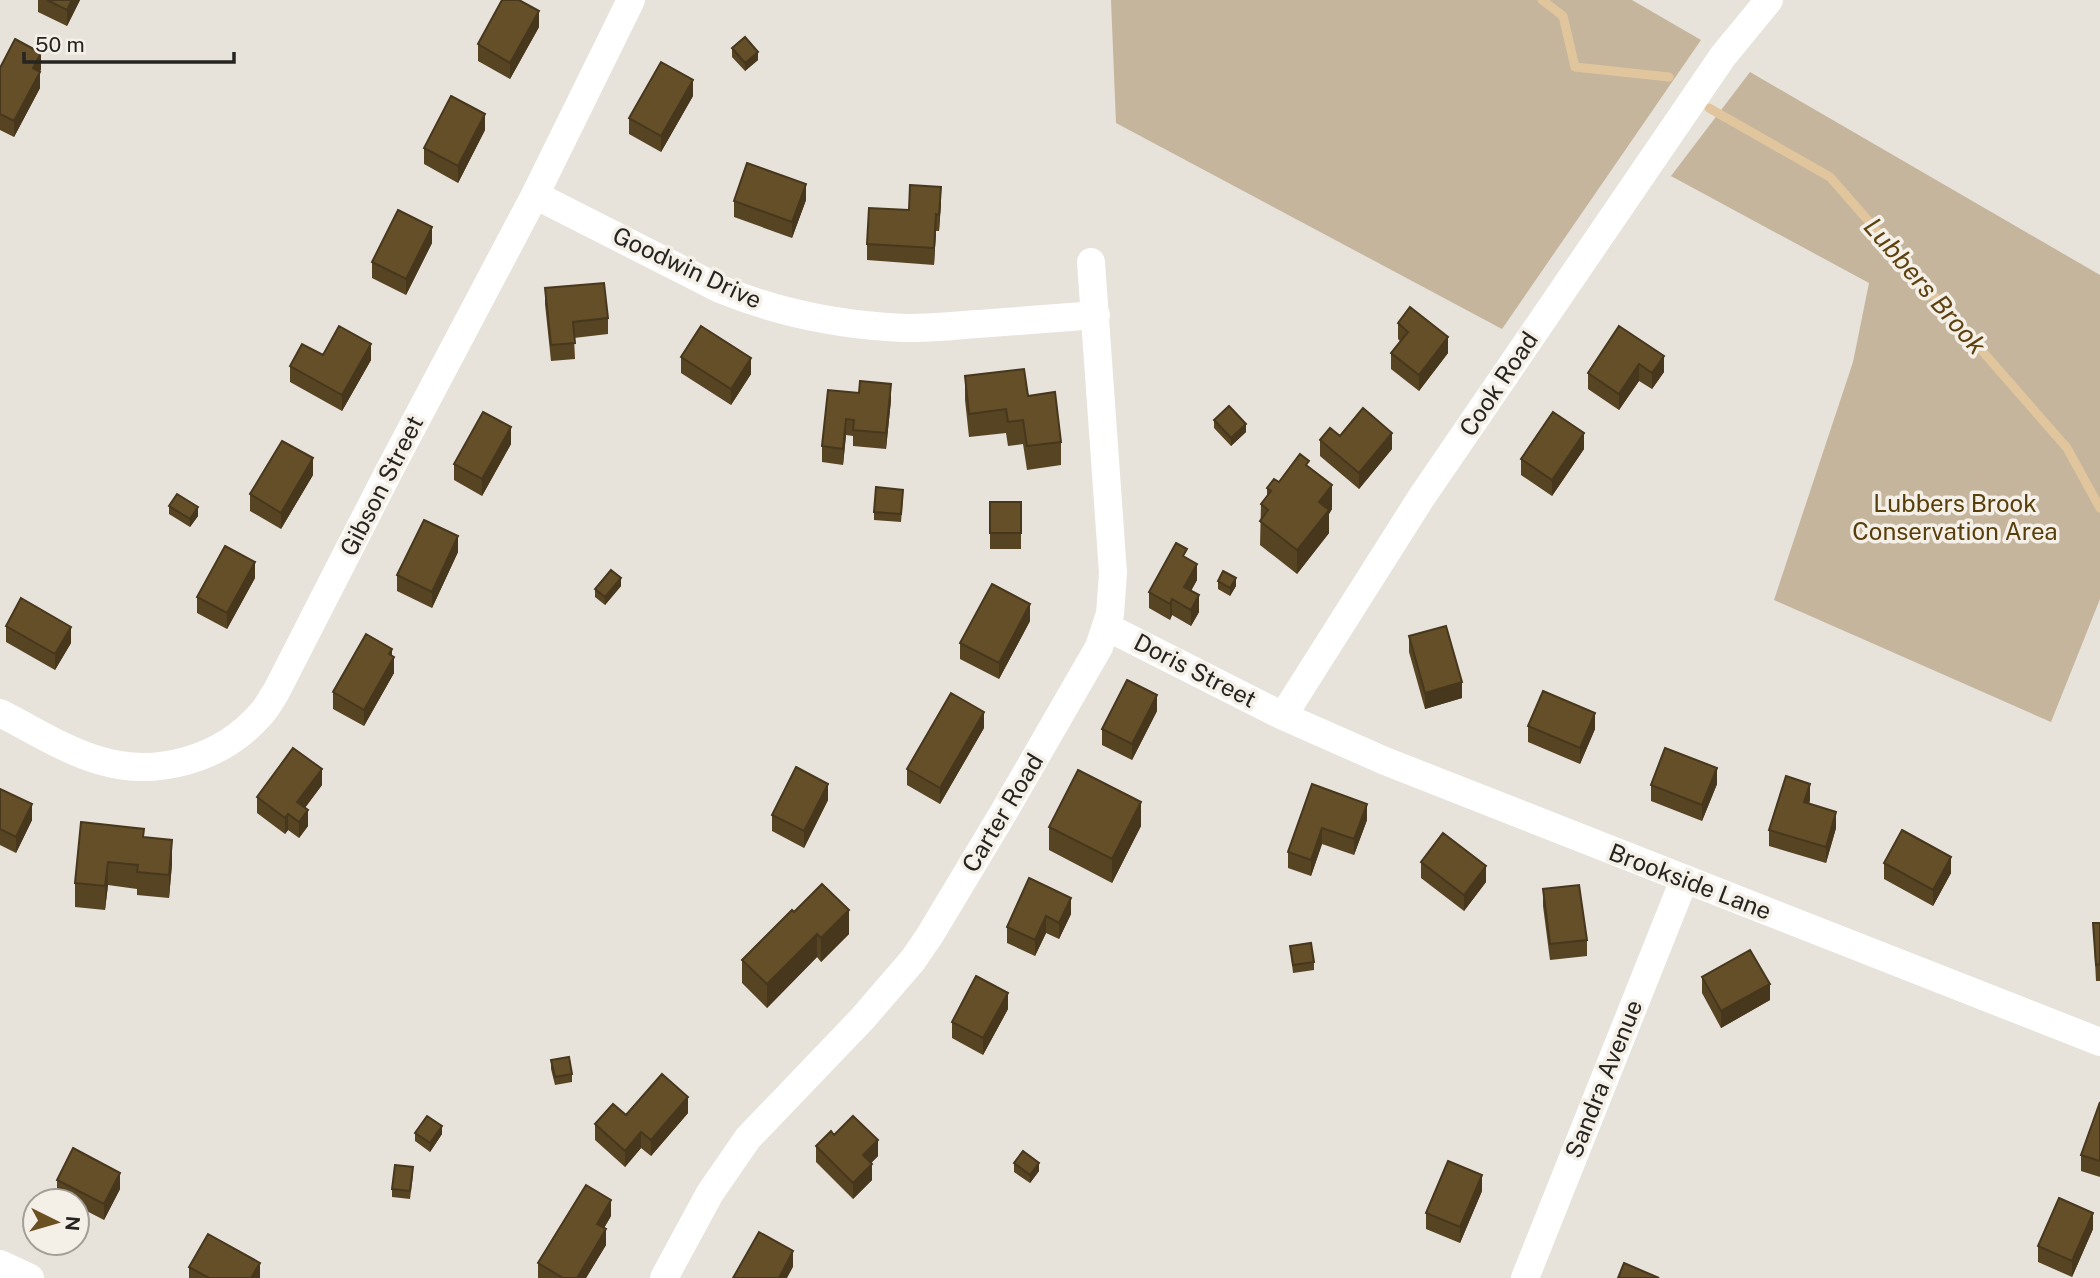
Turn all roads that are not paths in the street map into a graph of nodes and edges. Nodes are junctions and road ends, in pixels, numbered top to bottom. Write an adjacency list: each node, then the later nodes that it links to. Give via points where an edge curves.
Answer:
1 (631, 0): 3 (street, Gibson Street)
2 (1769, 0): 8 (street, Cook Road, via 1723,56 1421,498)
3 (535, 195): 5 (street, Goodwin Drive, via 720,289 799,315 878,327 931,328); 7 (street, Gibson Street, via 261,714 213,750 177,764 144,768 98,761)
4 (1091, 262): 5 (street, Carter Road)
5 (1096, 315): 6 (street, Carter Road, via 1113,573)
6 (1107, 627): 8 (street, Doris Street); 13 (street, Carter Road, via 1088,667 913,960 738,1150)
7 (0, 713)
8 (1283, 716): 9 (street, Brookside Lane)
9 (1684, 880): 10 (street, Brookside Lane); 14 (street, Sandra Avenue)
10 (2100, 1042)
11 (0, 1264): 12 (street)
12 (30, 1278)
13 (664, 1278)
14 (1525, 1278)

